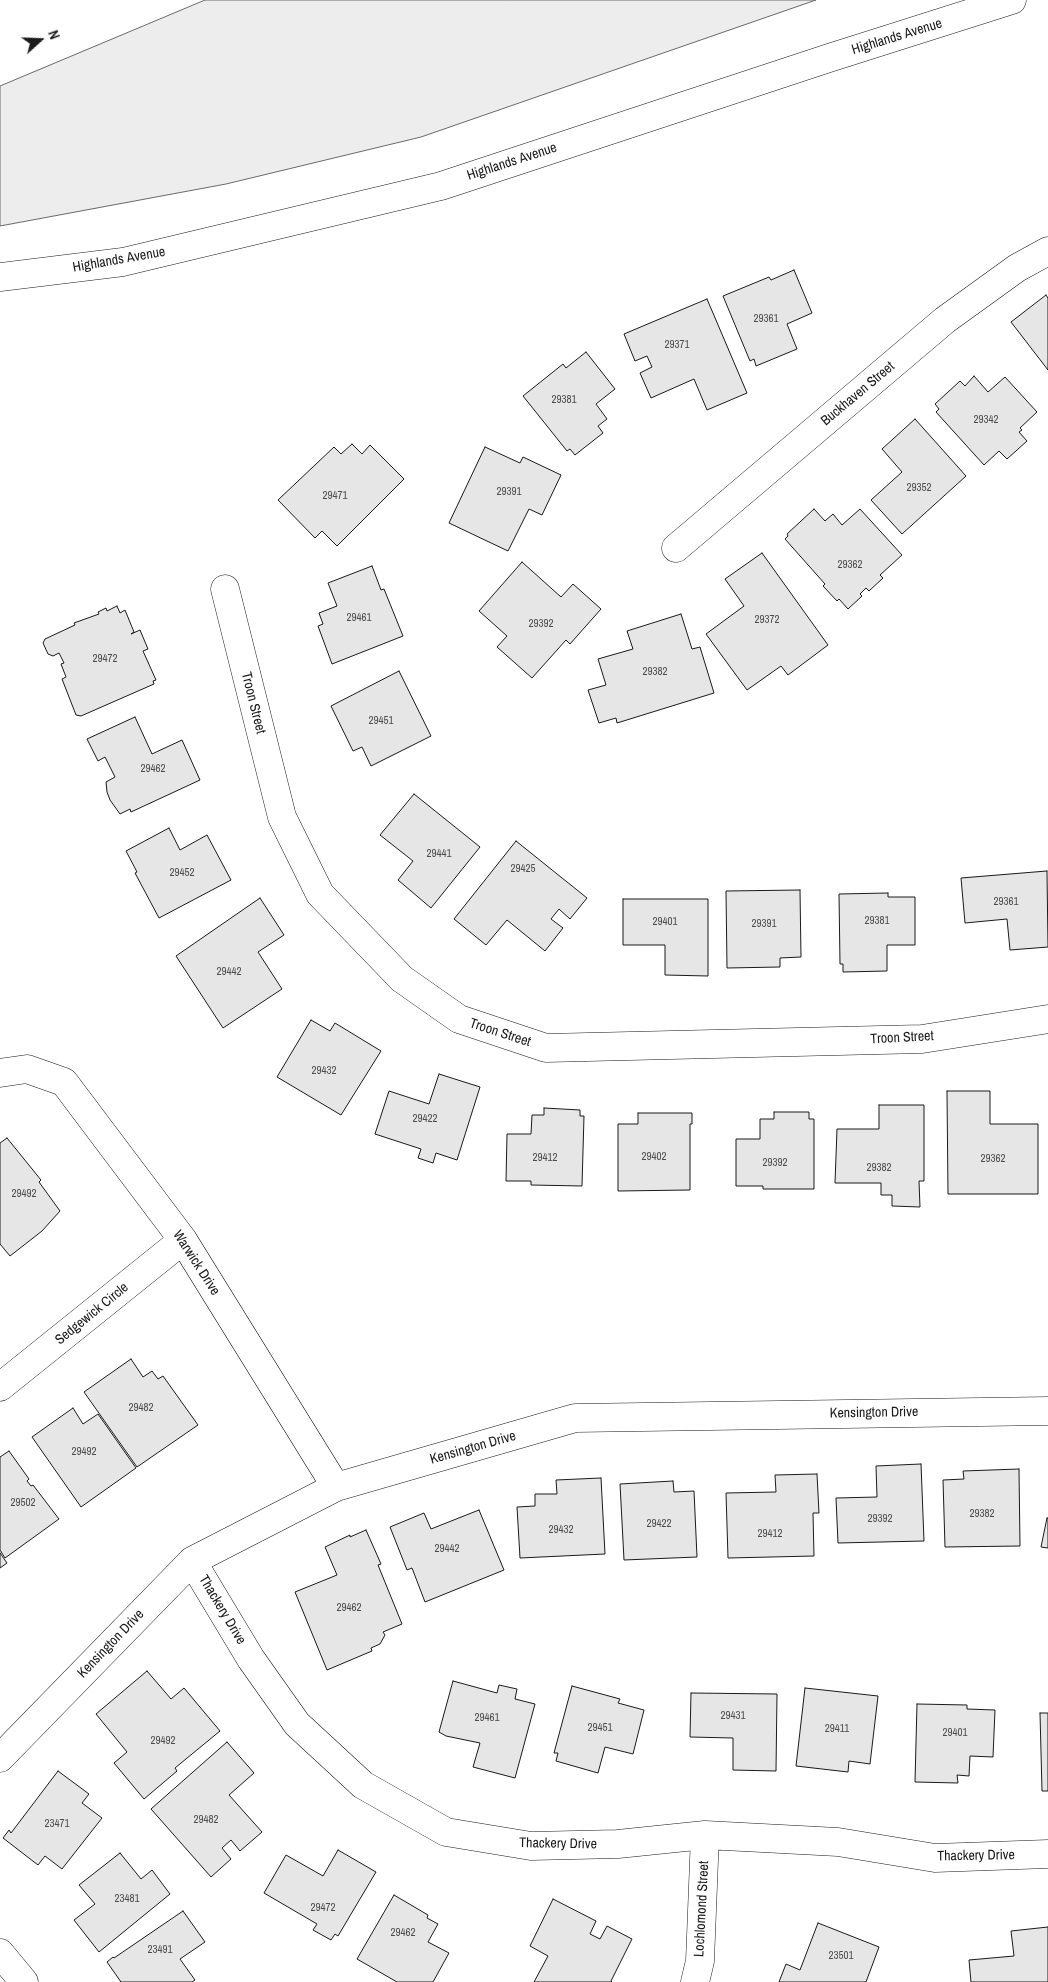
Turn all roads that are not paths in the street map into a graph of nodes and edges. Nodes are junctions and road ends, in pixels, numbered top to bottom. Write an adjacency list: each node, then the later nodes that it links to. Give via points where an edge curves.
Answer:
1 (1012, 0): 3 (street, Highlands Avenue, via 441,186 123,262)
2 (1048, 250): 4 (street, Buckhaven Street, via 944,320)
3 (0, 277)
4 (676, 548)
5 (225, 589): 6 (street, Troon Street, via 282,817 320,894 402,979 459,1019 546,1048 922,1039)
6 (1048, 1019)
7 (0, 1073): 8 (street, Warwick Drive, via 27,1068 64,1082)
8 (183, 1240): 9 (street, Sedgewick Circle); 11 (street, Warwick Drive)
9 (0, 1387)
10 (1048, 1411): 11 (street, Kensington Drive, via 575,1418)
11 (336, 1487): 12 (street, Kensington Drive)
12 (192, 1561): 13 (street, Kensington Drive); 14 (street, Thackery Drive, via 252,1659 297,1724 364,1785 446,1832 531,1846 618,1844)
13 (0, 1758)
14 (705, 1835): 15 (street, Thackery Drive, via 838,1842 935,1858); 18 (street, Lochlomond Street, via 700,1961)
15 (1048, 1854)
16 (0, 1952): 17 (street)
17 (24, 1982)
18 (695, 1982)

